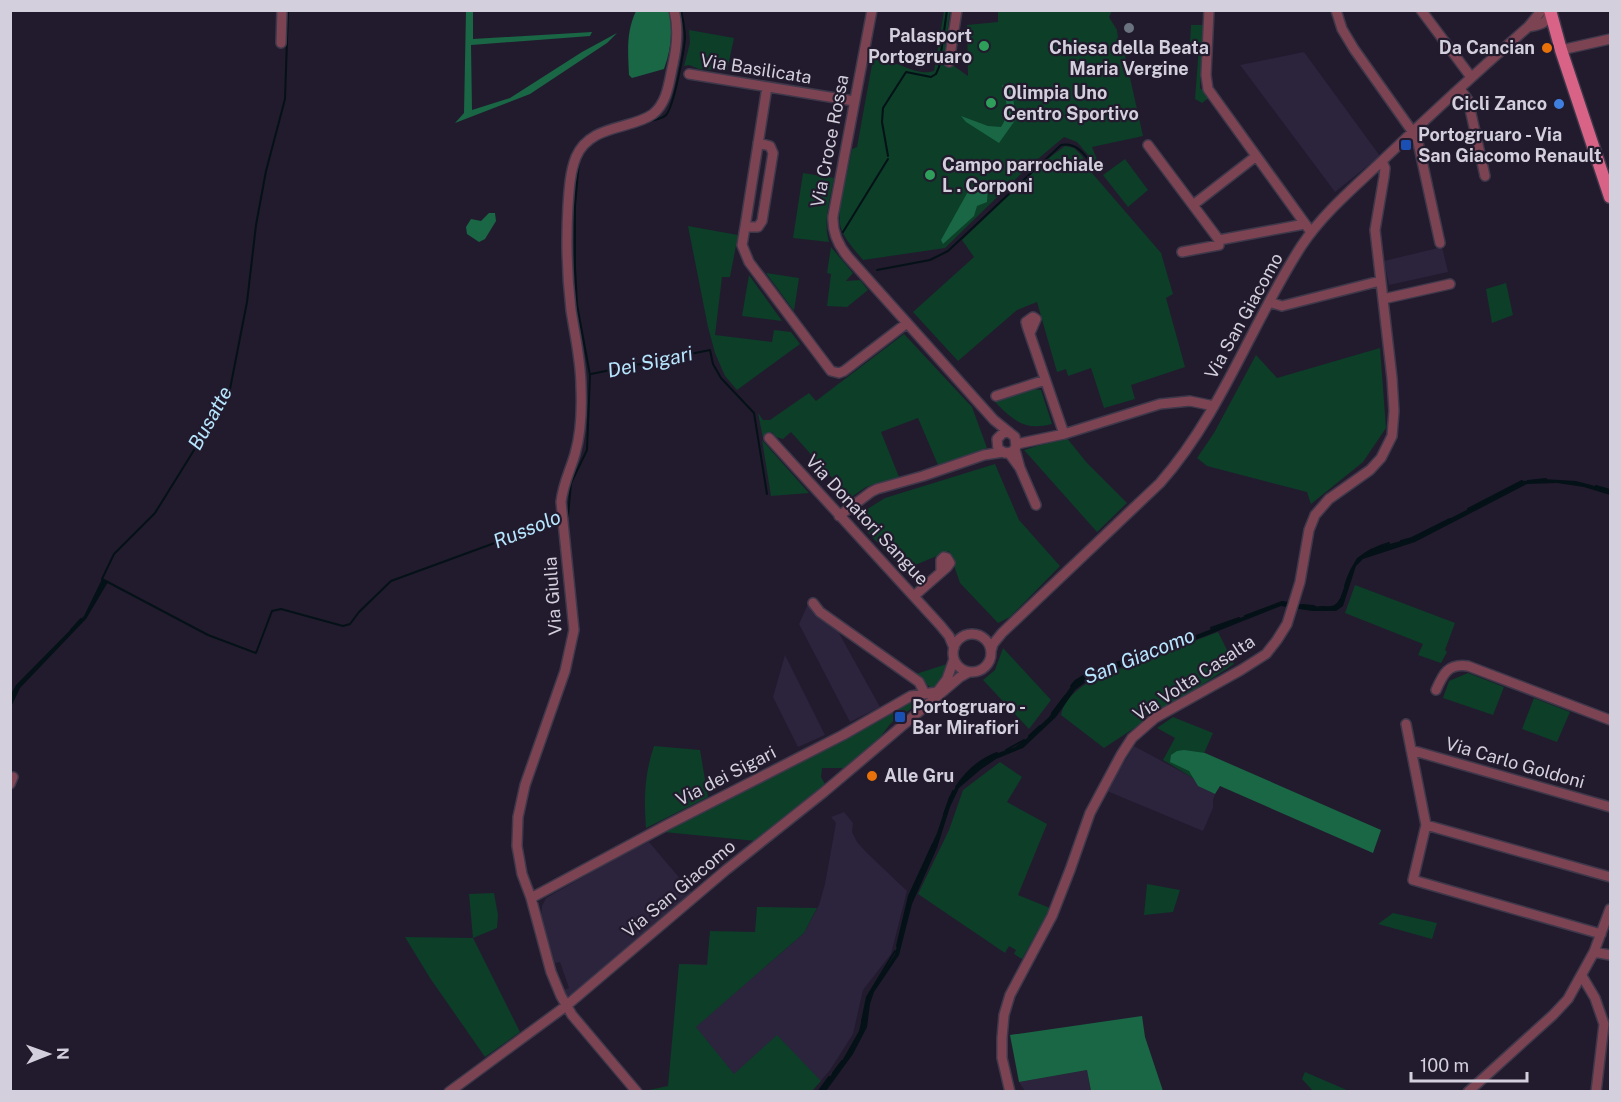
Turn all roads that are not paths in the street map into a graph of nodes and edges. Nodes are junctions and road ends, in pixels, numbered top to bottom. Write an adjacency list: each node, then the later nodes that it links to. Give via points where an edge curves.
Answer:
1 (282, 10): 13 (street)
2 (674, 10): 73 (street, Via Giulia, via 676,49 662,102 652,115 610,129 587,142 576,155 572,169 569,289 581,393 578,438 564,484 563,518 574,618 572,644 525,785 517,827 522,874)
3 (872, 10): 20 (street, Via Croce Rossa)
4 (957, 10): 15 (street)
5 (1209, 10): 24 (street, via 1208,89)
6 (1336, 10): 21 (street, via 1354,49)
7 (1421, 10): 17 (street)
8 (1546, 11): 9 (street, via 1549,18); 10 (street, Via San Giacomo); 11 (main road)
9 (1542, 24): 10 (street, Via San Giacomo); 11 (street)
10 (1528, 27): 17 (street, Via San Giacomo)
11 (1557, 37): 14 (main road)
12 (1611, 39): 14 (street)
13 (280, 43)
14 (1561, 50): 27 (main road)
15 (949, 62)
16 (689, 74): 18 (street, Via Basilicata)
17 (1472, 77): 19 (street, Via San Giacomo)
18 (766, 87): 20 (street, Via Basilicata); 22 (street)
19 (1460, 89): 21 (street, Via San Giacomo); 26 (street, via 1468,100)
20 (854, 101): 39 (street, Via Croce Rossa, via 832,226 840,248)
21 (1413, 131): 25 (street, Via San Giacomo); 33 (street, via 1420,145)
22 (758, 143): 30 (street); 30 (street, via 770,146 773,153 762,221 758,227)
23 (1148, 145): 28 (street)
24 (1255, 157): 28 (street); 29 (street)
25 (1382, 161): 31 (street, Via San Giacomo); 35 (street, Via Volta Casalta, via 1385,168 1375,230)
26 (1485, 176)
27 (1611, 197)
28 (1193, 206): 32 (street)
29 (1305, 224): 31 (street); 32 (street)
30 (745, 227): 39 (street, via 742,245 749,262 831,371 844,371)
31 (1311, 232): 38 (street, Via San Giacomo)
32 (1219, 240): 34 (street, via 1219,245)
33 (1440, 243)
34 (1182, 252)
35 (1380, 280): 37 (street, Via Volta Casalta); 38 (street, via 1282,306)
36 (1450, 284): 37 (street)
37 (1383, 299): 82 (street, Via Volta Casalta, via 1394,411 1392,436 1370,470 1329,499 1315,515 1287,624 1266,654 1155,718 1132,738 1121,755 1090,813 1052,916 1010,995 1002,1038)
38 (1269, 302): 43 (street, Via San Giacomo)
39 (907, 323): 44 (street, Via Croce Rossa)
40 (1030, 333): 41 (street)
41 (1045, 380): 42 (street); 45 (street)
42 (996, 396)
43 (1214, 406): 45 (street, via 1190,401 1160,404); 56 (street, Via San Giacomo, via 1196,438 1162,481)
44 (994, 420): 47 (street, Via Croce Rossa); 48 (street, Via Croce Rossa)
45 (1064, 434): 48 (street)
46 (768, 438): 51 (street, Via Donatori Sangue)
47 (997, 440): 48 (street, Via Croce Rossa, via 998,449); 48 (street, via 1003,433); 49 (street)
48 (1011, 445): 49 (street); 50 (street)
49 (984, 454): 51 (street, via 871,492)
50 (1036, 504)
51 (839, 516): 53 (street, Via Donatori Sangue)
52 (941, 571): 53 (street)
53 (914, 597): 55 (street, Via Donatori Sangue)
54 (813, 603): 64 (street, via 820,612 919,682)
55 (940, 625): 57 (street, Via Donatori Sangue); 59 (street, Via Donatori Sangue)
56 (1002, 633): 58 (street); 60 (street, Via San Giacomo)
57 (965, 636): 58 (street); 59 (street)
58 (980, 636): 60 (street)
59 (954, 648): 61 (street)
60 (991, 651): 62 (street, via 983,669)
61 (954, 659): 62 (street, via 960,669); 65 (street, Via San Giacomo)
62 (969, 672): 66 (street, Via San Giacomo)
63 (1436, 690): 67 (street, via 1448,669 1468,666)
64 (924, 692): 65 (street, Via dei Sigari); 73 (street, Via dei Sigari)
65 (937, 692): 66 (street, Via San Giacomo)
66 (925, 707): 79 (street, Via San Giacomo)
67 (1611, 720)
68 (1406, 724): 69 (street)
69 (1411, 750): 70 (street, Via Carlo Goldoni); 71 (street)
70 (1611, 807)
71 (1426, 825): 72 (street); 75 (street, via 1413,880)
72 (1611, 877)
73 (531, 898): 79 (street, Via Giulia, via 551,972)
74 (1611, 909): 75 (street)
75 (1601, 934): 76 (street)
76 (1594, 952): 77 (street); 78 (street)
77 (1611, 955)
78 (1582, 976): 83 (street, via 1554,1015); 84 (street, via 1604,1024)
79 (566, 1006): 80 (street, Via San Giacomo); 81 (street, Via Giulia)
80 (449, 1092)
81 (637, 1092)
82 (1010, 1092)
83 (1468, 1092)
84 (1596, 1092)

